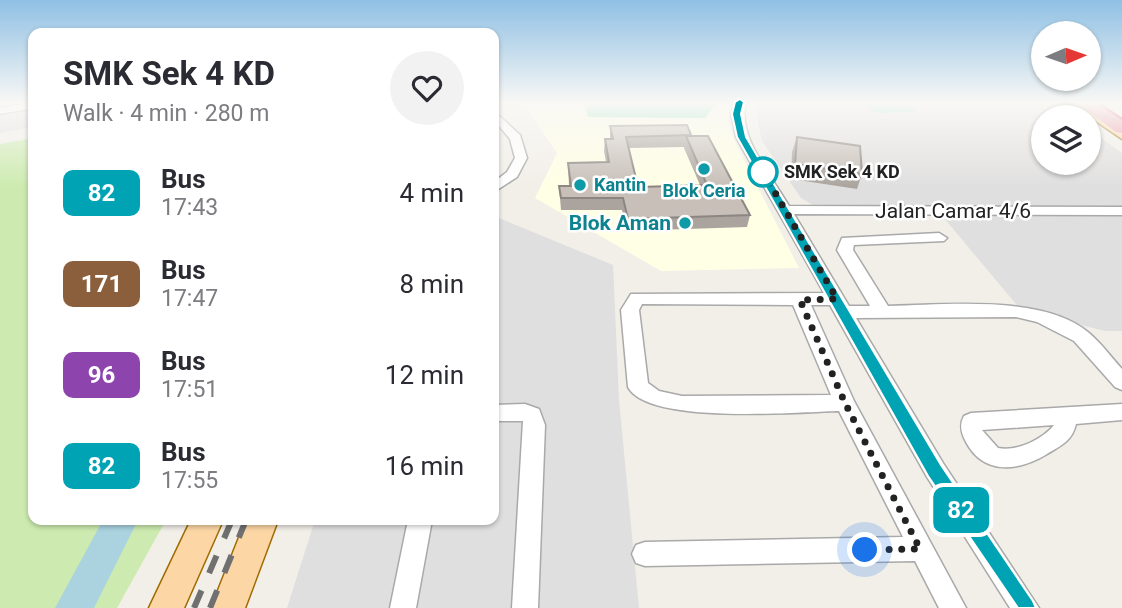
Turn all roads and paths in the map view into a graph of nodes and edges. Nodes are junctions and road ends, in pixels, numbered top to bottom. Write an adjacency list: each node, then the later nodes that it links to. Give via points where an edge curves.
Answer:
1 (509, 130): 3 (street, via 521,158)
2 (741, 130): 4 (street)
3 (499, 184)
4 (785, 211): 5 (street, Jalan Camar 4/6); 8 (street)
5 (1122, 211)
6 (939, 238): 9 (street, via 847,241 845,250)
7 (800, 300): 8 (street); 11 (street); 11 (street, via 637,298 630,310 638,387 654,398 681,404)
8 (841, 306): 9 (street); 25 (street, via 935,470)
9 (883, 312): 10 (street, via 1016,311 1042,317 1081,336)
10 (1122, 382)
11 (845, 403): 18 (street)
12 (1122, 412): 14 (street)
13 (499, 413): 23 (street, via 525,412 532,415 534,425)
14 (1067, 418)
15 (205, 525): 20 (main road)
16 (260, 525): 21 (main road)
17 (419, 525): 22 (street)
18 (920, 549): 19 (street); 24 (street)
19 (645, 554)
20 (166, 608)
21 (228, 608)
22 (403, 608)
23 (525, 608)
24 (953, 608)
25 (1026, 608)

